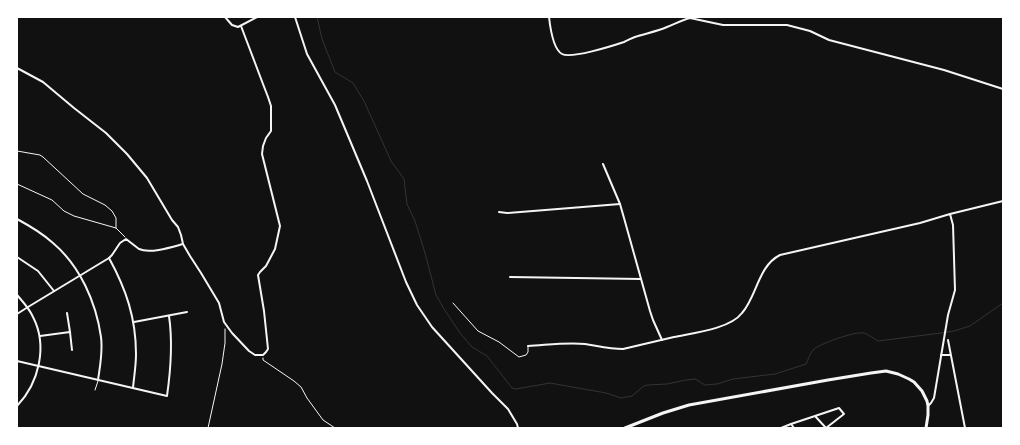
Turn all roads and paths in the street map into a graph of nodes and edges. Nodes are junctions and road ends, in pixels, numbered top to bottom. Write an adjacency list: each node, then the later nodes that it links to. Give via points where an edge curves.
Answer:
1 (225, 17): 5 (street, via 234,26)
2 (257, 17): 5 (street)
3 (295, 17): 54 (street, via 307,54 334,105 367,180 417,305 432,326 508,409)
4 (549, 17): 7 (street, via 558,50 567,55 625,42 690,18 723,24 787,25 810,31 829,40 944,70)
5 (241, 26): 40 (street, via 271,106 271,130 262,146 262,154 280,226 275,248 258,275 268,349)
6 (17, 68): 18 (street, via 43,82 106,133 127,154 178,227)
7 (1003, 89)
8 (17, 151): 16 (path, via 40,155 84,194 105,205 116,218)
9 (603, 164): 12 (street)
10 (17, 184): 16 (path, via 52,200 74,216)
11 (1003, 200): 14 (street)
12 (620, 204): 13 (street); 23 (street)
13 (499, 212)
14 (950, 214): 36 (street, via 920,224 780,255 770,261 750,302 740,316 717,328); 41 (street, via 953,225 955,290)
15 (17, 219): 21 (street, via 53,243)
16 (116, 228): 17 (path)
17 (126, 239): 18 (street, via 145,250 158,250); 20 (street)
18 (183, 244): 33 (street, via 219,303)
19 (17, 257): 24 (street, via 38,271)
20 (109, 258): 21 (street); 32 (street, via 130,304)
21 (80, 275): 24 (street); 45 (street, via 96,314 101,338)
22 (510, 277): 23 (street)
23 (641, 279): 36 (street)
24 (54, 291): 27 (street)
25 (17, 295): 27 (street)
26 (453, 303): 38 (lane, via 478,331 519,357 526,355)
27 (28, 307): 29 (street); 35 (street)
28 (187, 312): 31 (street)
29 (17, 314)
30 (67, 314): 34 (street)
31 (169, 316): 32 (street); 46 (street, via 172,350 167,396)
32 (134, 322): 46 (street, via 136,355)
33 (224, 322): 40 (street, via 249,351 255,355); 52 (path, via 226,331 222,364)
34 (70, 332): 35 (street); 39 (street)
35 (40, 336): 44 (street)
36 (662, 340): 38 (street, via 623,349 585,344)
37 (948, 340): 42 (street)
38 (528, 346)
39 (72, 350)
40 (263, 355): 53 (path, via 262,360 301,387 323,420)
41 (941, 355): 42 (street); 49 (street, via 934,398)
42 (950, 355): 59 (street)
43 (17, 361): 44 (street)
44 (38, 366): 45 (street); 48 (street, via 32,384)
45 (98, 380): 46 (street); 47 (lane)
46 (133, 388)
47 (96, 390)
48 (17, 406)
49 (928, 406): 55 (main road, via 922,391 914,382 886,371 690,405); 58 (main road)
50 (815, 416): 50 (street, via 840,408 844,414 826,428); 51 (street)
51 (791, 424): 56 (street); 57 (street)
52 (208, 428)
53 (334, 428)
54 (518, 428)
55 (625, 428)
56 (781, 428)
57 (794, 428)
58 (926, 428)
59 (965, 428)

